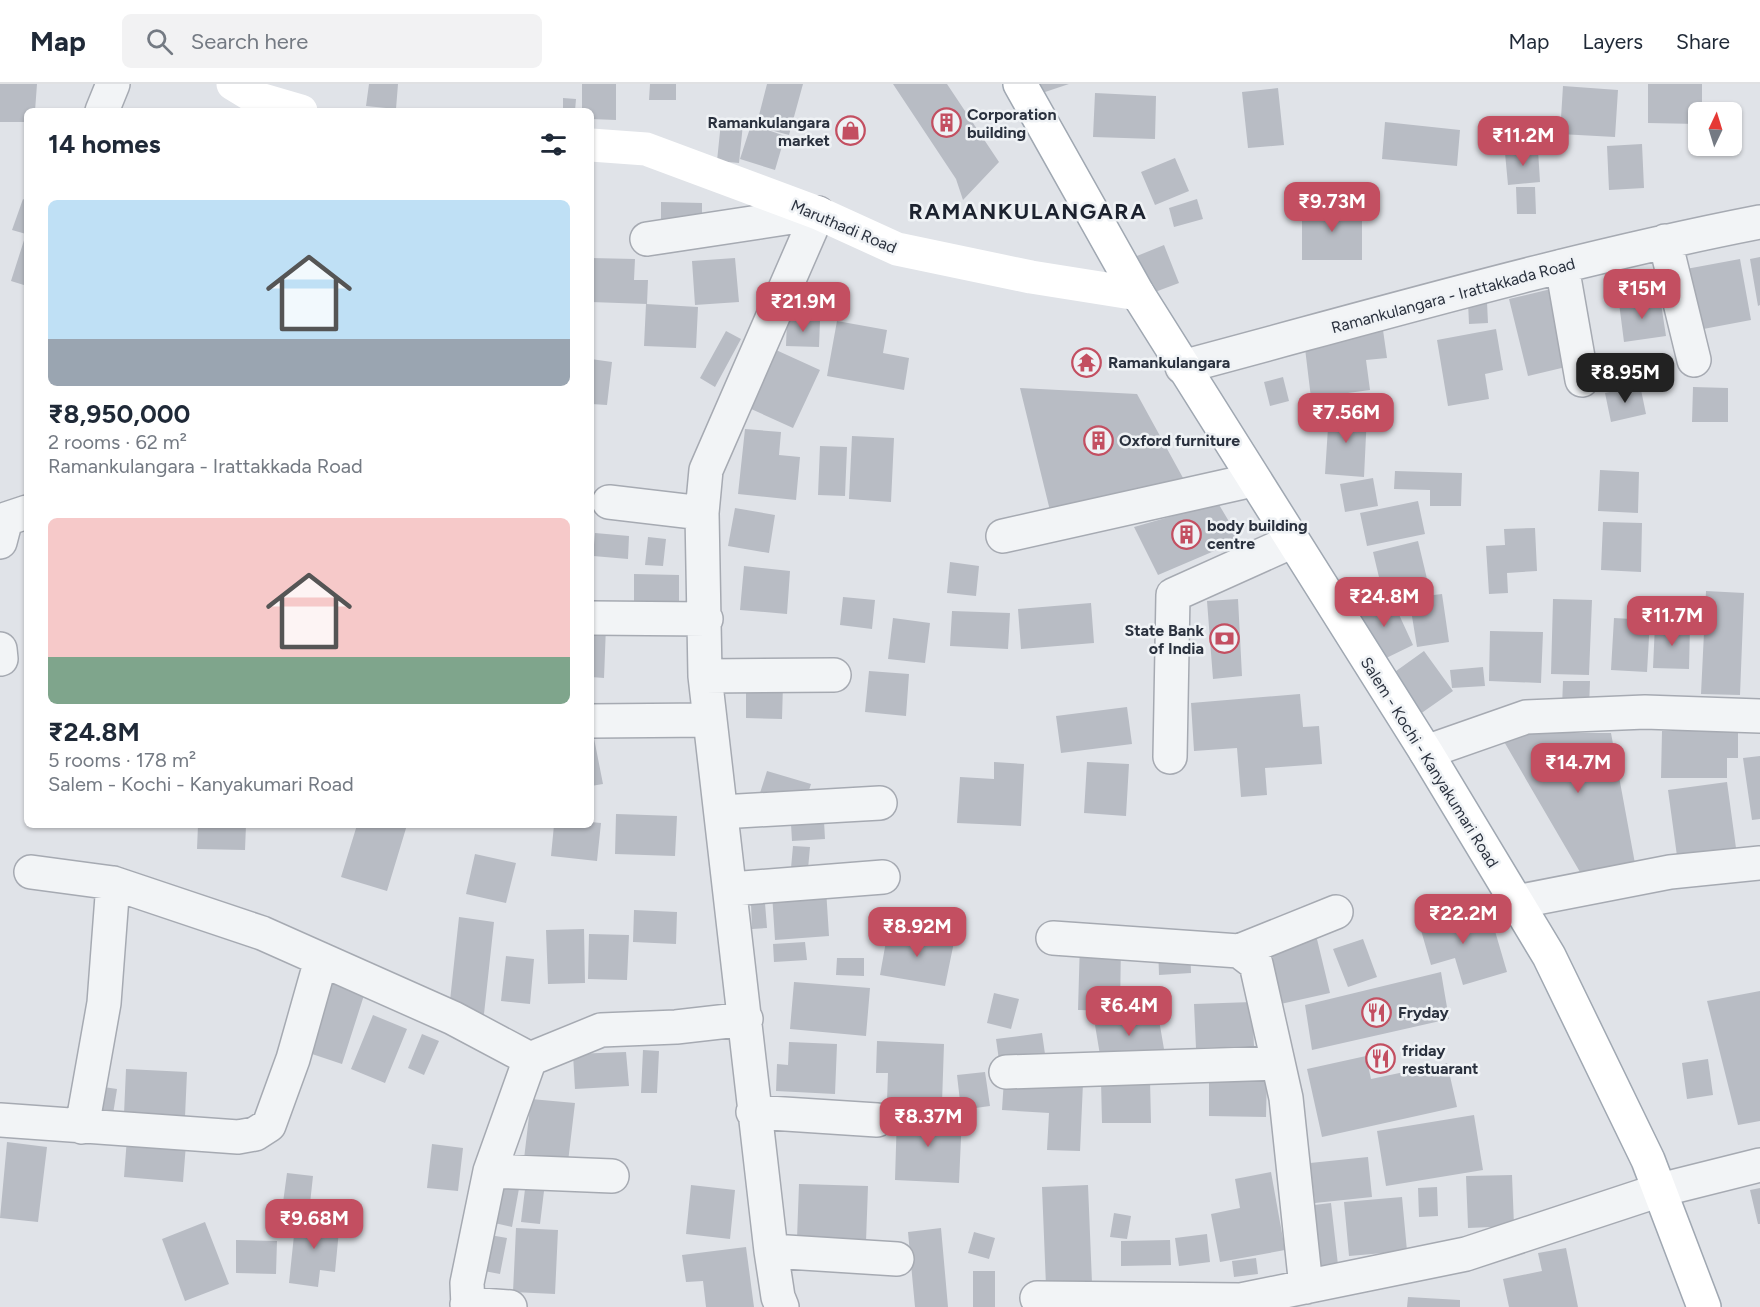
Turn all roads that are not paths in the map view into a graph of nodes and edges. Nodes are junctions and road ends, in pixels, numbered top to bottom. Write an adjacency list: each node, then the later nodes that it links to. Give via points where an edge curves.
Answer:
1 (113, 84): 4 (street)
2 (233, 84): 5 (main road, via 256,98)
3 (1020, 84): 12 (main road, Salem - Kochi - Kanyakumari Road)
4 (103, 108)
5 (291, 108)
6 (594, 145): 7 (main road, Maruthadi Road, via 646,149)
7 (818, 213): 9 (street); 12 (main road, Maruthadi Road, via 897,249); 19 (street, via 706,470)
8 (1760, 222): 10 (street, Ramankulangara - Irattakkada Road)
9 (646, 239)
10 (1665, 241): 11 (street, Ramankulangara - Irattakkada Road); 13 (street)
11 (1562, 266): 14 (street, Ramankulangara - Irattakkada Road); 15 (street)
12 (1138, 294): 14 (main road, Salem - Kochi - Kanyakumari Road)
13 (1694, 360)
14 (1182, 367): 16 (main road, Salem - Kochi - Kanyakumari Road)
15 (1582, 380)
16 (1254, 480): 20 (street); 21 (main road, Salem - Kochi - Kanyakumari Road)
17 (609, 502): 19 (street)
18 (24, 513): 22 (street, via 6,519)
19 (702, 513): 24 (street)
20 (1003, 536)
21 (1293, 541): 32 (main road, Salem - Kochi - Kanyakumari Road); 33 (street, via 1173,596)
22 (0, 542)
23 (594, 618): 24 (street)
24 (706, 619): 28 (street)
25 (0, 649): 26 (street)
26 (0, 659)
27 (834, 675): 28 (street)
28 (705, 676): 30 (street)
29 (1760, 717): 32 (street, via 1645,712 1526,717)
30 (710, 720): 31 (street); 35 (street)
31 (594, 721)
32 (1426, 752): 41 (main road, Salem - Kochi - Kanyakumari Road)
33 (1170, 757)
34 (880, 803): 35 (street)
35 (721, 812): 40 (street)
36 (1760, 863): 41 (street, via 1670,872)
37 (31, 872): 39 (street)
38 (883, 877): 40 (street)
39 (113, 883): 45 (street, via 262,933); 53 (street, via 104,1003)
40 (730, 889): 46 (street)
41 (1516, 902): 57 (main road, Salem - Kochi - Kanyakumari Road, via 1549,956)
42 (1336, 912): 44 (street)
43 (1053, 938): 44 (street)
44 (1239, 951): 48 (street, via 1256,964)
45 (321, 960): 47 (street, via 453,1018); 53 (street, via 293,1059 269,1125 255,1134 238,1137)
46 (746, 1019): 47 (street, via 601,1030); 50 (street)
47 (530, 1059): 55 (street)
48 (1278, 1063): 49 (street); 60 (street, via 1286,1098)
49 (1006, 1072)
50 (753, 1112): 52 (street); 58 (street)
51 (0, 1120): 53 (street)
52 (877, 1120)
53 (82, 1127)
54 (1760, 1165): 57 (street)
55 (490, 1171): 56 (street); 63 (street, via 467,1283)
56 (612, 1176)
57 (1660, 1190): 60 (street, via 1466,1254); 66 (main road, Salem - Kochi - Kanyakumari Road)
58 (771, 1251): 59 (street); 65 (street)
59 (897, 1259)
60 (1306, 1287): 62 (street)
61 (1036, 1298): 62 (street)
62 (1218, 1304)
63 (467, 1305): 64 (street)
64 (510, 1307)
65 (782, 1307)
66 (1704, 1307)

